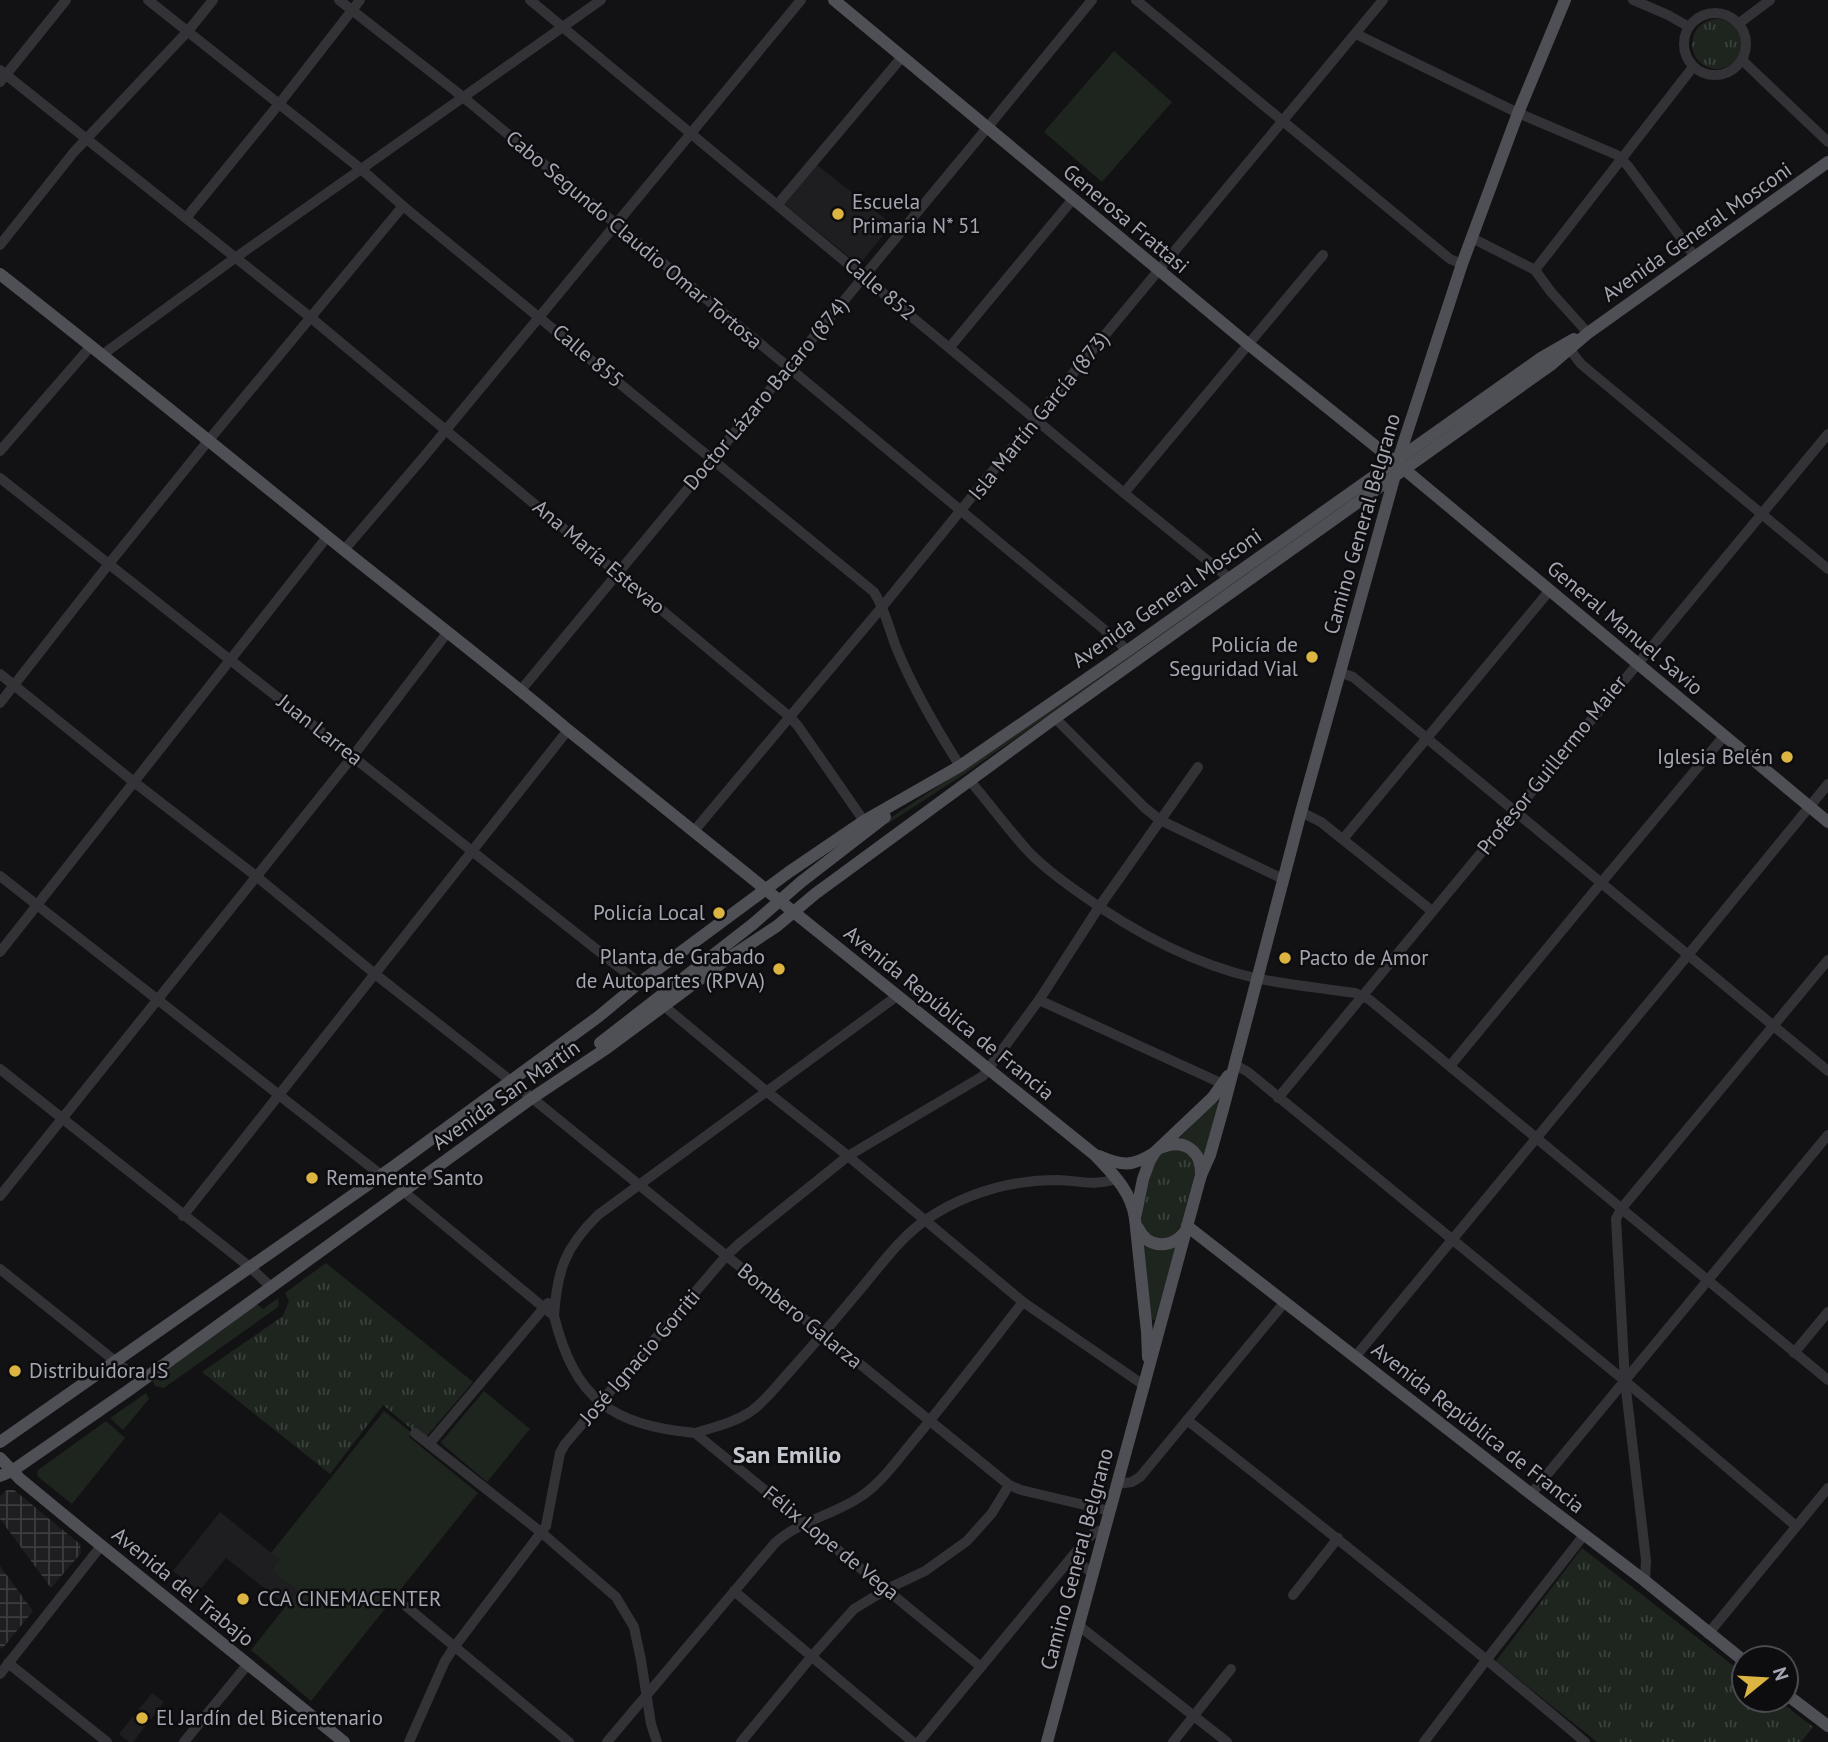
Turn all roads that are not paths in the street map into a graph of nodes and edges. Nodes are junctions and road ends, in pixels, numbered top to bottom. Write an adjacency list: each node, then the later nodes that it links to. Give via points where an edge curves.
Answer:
1 (66, 0): 25 (street)
2 (148, 0): 20 (street, Calle 855)
3 (213, 0): 20 (street)
4 (339, 0): 16 (street, Cabo Segundo Claudio Omar Tortosa)
5 (360, 0): 16 (street)
6 (530, 0): 18 (street, Calle 852)
7 (601, 0): 18 (street)
8 (801, 0): 31 (street)
9 (834, 0): 22 (main road, Generosa Frattasi)
10 (1092, 0): 30 (street, Doctor Lázaro Bacaro (874))
11 (1136, 0): 29 (street)
12 (1383, 0): 21 (street, Isla Martín García (873))
13 (1565, 0): 28 (main road, Camino General Belgrano)
14 (1633, 0): 19 (street)
15 (1770, 0): 17 (street)
16 (352, 10): 26 (street, Cabo Segundo Claudio Omar Tortosa); 27 (street)
17 (1738, 24): 19 (street, via 1713,13); 23 (street, via 1745,38)
18 (562, 27): 26 (street); 31 (street, Calle 852)
19 (1689, 27): 24 (street, via 1684,48)
20 (188, 31): 27 (street, Calle 855); 32 (street)
21 (1356, 34): 28 (street); 29 (street, Isla Martín García (873))
22 (902, 57): 30 (main road, Generosa Frattasi); 38 (street)
23 (1742, 60): 24 (street, via 1719,75); 33 (street)
24 (1693, 67): 34 (street)
25 (2, 75): 32 (street, Ana María Estevao)
26 (463, 97): 36 (street); 41 (street, Cabo Segundo Claudio Omar Tortosa)
27 (279, 104): 36 (street, Calle 855); 40 (street)
28 (1518, 113): 34 (street); 42 (main road, Camino General Belgrano)
29 (1283, 121): 47 (street); 49 (street, Isla Martín García (873))
30 (987, 128): 37 (main road, Generosa Frattasi); 51 (street, Doctor Lázaro Bacaro (874))
31 (691, 133): 38 (street, Calle 852); 41 (street)
32 (86, 139): 40 (street, Ana María Estevao); 43 (street)
33 (1828, 142)
34 (1622, 159): 45 (street); 48 (street)
35 (1828, 162): 45 (main road, Avenida General Mosconi)
36 (361, 169): 39 (street, Calle 855); 46 (street)
37 (1073, 199): 49 (main road, Generosa Frattasi); 58 (street)
38 (778, 204): 51 (street, Calle 852)
39 (403, 206): 52 (street, Calle 855); 53 (street)
40 (186, 218): 46 (street, Ana María Estevao)
41 (615, 225): 52 (street); 60 (street, Cabo Segundo Claudio Omar Tortosa)
42 (1472, 238): 47 (main road, Camino General Belgrano); 48 (street)
43 (0, 245)
44 (1323, 255): 55 (street)
45 (1695, 257): 54 (main road, Avenida General Mosconi)
46 (235, 258): 53 (street, Ana María Estevao); 59 (street)
47 (1462, 264): 67 (main road, Camino General Belgrano)
48 (1535, 270): 54 (street)
49 (1158, 271): 55 (main road, Generosa Frattasi); 61 (street, Isla Martín García (873))
50 (0, 274): 56 (main road, Avenida República de Francia)
51 (865, 276): 58 (street, Calle 852); 60 (street, Doctor Lázaro Bacaro (874))
52 (539, 316): 62 (street); 66 (street, Calle 855)
53 (310, 317): 62 (street, Ana María Estevao); 64 (street)
54 (1588, 333): 57 (main road, Avenida General Mosconi)
55 (1248, 344): 67 (main road, Generosa Frattasi); 69 (street)
56 (91, 346): 59 (main road, Avenida República de Francia); 65 (street)
57 (1567, 346): 67 (main road, Avenida General Mosconi); 71 (street, via 1581,364)
58 (950, 347): 61 (street, Calle 852)
59 (102, 355): 64 (main road, Avenida República de Francia)
60 (788, 368): 66 (street, Doctor Lázaro Bacaro (874)); 70 (street, Cabo Segundo Claudio Omar Tortosa)
61 (1036, 418): 69 (street, Calle 852); 70 (street, Isla Martín García (873))
62 (445, 430): 73 (street); 76 (street, Ana María Estevao)
63 (1828, 434): 71 (street, Profesor Guillermo Maier)
64 (208, 440): 72 (main road, Avenida República de Francia); 74 (street)
65 (0, 451)
66 (712, 459): 76 (street, Doctor Lázaro Bacaro (874)); 79 (street, Calle 855, via 874,593)
67 (1398, 465): 77 (main road, Avenida General Mosconi); 78 (main road, General Manuel Savio); 84 (main road, Camino General Belgrano); 90 (main road, Avenida General Mosconi)
68 (0, 478): 74 (street, Juan Larrea)
69 (1124, 493): 77 (street, Calle 852)
70 (961, 511): 79 (street, Isla Martín García (873)); 81 (street, Cabo Segundo Claudio Omar Tortosa)
71 (1762, 514): 75 (street); 83 (street, Profesor Guillermo Maier)
72 (327, 537): 73 (main road, Avenida República de Francia); 82 (street)
73 (344, 550): 80 (main road, Avenida República de Francia)
74 (108, 565): 82 (street, Juan Larrea); 86 (street)
75 (1828, 569)
76 (618, 573): 87 (street, Doctor Lázaro Bacaro (874)); 89 (street, Ana María Estevao)
77 (1229, 578): 81 (main road, Avenida General Mosconi)
78 (1549, 590): 83 (main road, General Manuel Savio); 93 (street)
79 (882, 607): 89 (street, Isla Martín García (873)); 95 (street, Calle 855, via 919,697)
80 (447, 633): 87 (main road, Avenida República de Francia); 94 (street)
81 (1127, 651): 95 (main road, Avenida General Mosconi)
82 (230, 661): 94 (street, Juan Larrea); 98 (street)
83 (1637, 662): 92 (main road, General Manuel Savio); 102 (street, Profesor Guillermo Maier)
84 (1339, 672): 93 (street, via 1353,677); 101 (main road, Camino General Belgrano)
85 (0, 674): 86 (street, Bombero Galarza)
86 (15, 685): 88 (street); 98 (street, Bombero Galarza)
87 (521, 690): 91 (main road, Avenida República de Francia)
88 (0, 703)
89 (790, 717): 104 (street, Ana María Estevao); 106 (street, Isla Martín García (873))
90 (1055, 718): 97 (main road, Avenida General Mosconi); 103 (street)
91 (568, 730): 106 (main road, Avenida República de Francia); 108 (street)
92 (1724, 736): 100 (main road, General Manuel Savio); 112 (street)
93 (1426, 739): 102 (street); 107 (street)
94 (353, 757): 108 (street, Juan Larrea); 110 (street)
95 (960, 766): 104 (main road, Avenida General Mosconi); 114 (main road, via 878,821)
96 (1198, 767): 103 (street, José Ignacio Gorriti)
97 (971, 781): 116 (street, via 1029,852); 118 (main road, Avenida General Mosconi)
98 (134, 782): 110 (street, Bombero Galarza); 115 (street)
99 (1828, 784): 100 (street)
100 (1809, 807): 105 (main road, General Manuel Savio); 120 (street)
101 (1301, 812): 107 (street); 111 (main road, Camino General Belgrano)
102 (1514, 812): 112 (street); 117 (street, Profesor Guillermo Maier)
103 (1160, 820): 111 (street); 116 (street, José Ignacio Gorriti)
104 (864, 821): 113 (main road, Avenida General Mosconi)
105 (1828, 822)
106 (694, 831): 113 (main road, Avenida República de Francia)
107 (1343, 839): 117 (street)
108 (472, 850): 122 (street); 124 (street, Juan Larrea)
109 (0, 876): 115 (street)
110 (257, 876): 122 (street, Bombero Galarza); 128 (street)
111 (1283, 879): 123 (main road, Camino General Belgrano)
112 (1601, 883): 120 (street); 131 (street)
113 (766, 890): 114 (main road, Avenida República de Francia); 124 (main road, Avenida San Martín)
114 (780, 900): 118 (main road, Avenida República de Francia); 138 (main road)
115 (37, 906): 119 (street); 128 (street)
116 (1099, 907): 123 (street, via 1174,950); 127 (street, José Ignacio Gorriti)
117 (1432, 911): 126 (street, Profesor Guillermo Maier)
118 (793, 912): 125 (main road, Avenida República de Francia); 129 (main road, Avenida San Martín)
119 (0, 951)
120 (1688, 955): 130 (street); 145 (street)
121 (1828, 960): 130 (street)
122 (375, 974): 136 (street, Bombero Galarza); 140 (street)
123 (1257, 978): 126 (street); 132 (main road, Camino General Belgrano)
124 (639, 983): 136 (main road, Avenida San Martín)
125 (897, 996): 134 (main road, Avenida República de Francia); 139 (street)
126 (1363, 996): 131 (street); 142 (street, Profesor Guillermo Maier)
127 (1039, 1000): 134 (street, José Ignacio Gorriti); 137 (street)
128 (157, 1001): 140 (street); 143 (street)
129 (664, 1006): 138 (main road, Avenida San Martín); 139 (street)
130 (1774, 1025): 135 (street); 155 (street)
131 (1450, 1066): 145 (street)
132 (1233, 1067): 137 (main road, Camino General Belgrano); 142 (street, via 1248,1072); 150 (main road, Camino General Belgrano)
133 (0, 1069): 143 (street)
134 (989, 1069): 147 (main road, Avenida República de Francia); 148 (street, José Ignacio Gorriti, via 978,1080)
135 (1828, 1071)
136 (511, 1081): 141 (street, Bombero Galarza); 149 (main road, Avenida San Martín)
137 (1223, 1084): 146 (main road, Camino General Belgrano)
138 (549, 1087): 141 (main road, Avenida San Martín)
139 (766, 1091): 148 (street); 152 (street)
140 (281, 1095): 149 (street); 156 (street)
141 (532, 1098): 152 (street, Bombero Galarza); 153 (main road, Avenida San Martín)
142 (1278, 1098): 160 (street)
143 (63, 1119): 154 (street); 156 (street)
144 (1828, 1135): 164 (street)
145 (1536, 1138): 155 (street); 160 (street)
146 (1157, 1150): 147 (main road, Avenida República de Francia, via 1140,1161 1123,1164); 150 (main road, via 1185,1145 1197,1158); 158 (main road, Camino General Belgrano, via 1143,1180)
147 (1096, 1155): 151 (main road, Avenida República de Francia)
148 (848, 1156): 157 (street); 161 (street, José Ignacio Gorriti)
149 (381, 1175): 162 (main road, Avenida San Martín)
150 (1201, 1175): 159 (main road, Camino General Belgrano)
151 (1116, 1179): 157 (street, via 1101,1184 1058,1180 1003,1186 979,1192); 158 (main road, Avenida República de Francia, via 1127,1192)
152 (637, 1185): 161 (street, Bombero Galarza); 166 (street, via 582,1230 561,1269)
153 (403, 1191): 165 (main road, Avenida San Martín); 169 (street)
154 (0, 1196)
155 (1621, 1209): 164 (street); 178 (street, via 1616,1219)
156 (183, 1216): 162 (street)
157 (926, 1220): 167 (street); 172 (street, via 887,1257)
158 (1136, 1222): 159 (main road, via 1146,1240 1158,1245 1176,1241); 179 (main road, Camino General Belgrano, via 1148,1343)
159 (1186, 1229): 168 (main road, Avenida República de Francia); 179 (main road, Camino General Belgrano)
160 (1452, 1239): 174 (street); 178 (street)
161 (726, 1256): 172 (street, Bombero Galarza); 180 (street, José Ignacio Gorriti)
162 (251, 1268): 165 (street); 175 (main road, Avenida San Martín)
163 (0, 1269): 175 (street)
164 (1708, 1281): 173 (street); 178 (street)
165 (271, 1287): 177 (main road, Avenida San Martín)
166 (556, 1295): 169 (street); 171 (street)
167 (1023, 1302): 179 (street); 182 (street)
168 (1284, 1303): 174 (main road, Avenida República de Francia); 181 (street)
169 (544, 1308): 171 (street); 186 (street)
170 (1828, 1312): 173 (street)
171 (554, 1316): 180 (street, via 570,1364)
172 (823, 1335): 182 (street, Bombero Galarza); 184 (street, via 752,1411)
173 (1794, 1353): 176 (street)
174 (1355, 1357): 192 (main road, Avenida República de Francia)
175 (115, 1361): 177 (street); 185 (main road, Avenida San Martín)
176 (1828, 1380)
177 (140, 1381): 188 (main road, Avenida San Martín)
178 (1625, 1381): 192 (street); 195 (street); 203 (street)
179 (1145, 1386): 189 (main road, Camino General Belgrano)
180 (600, 1404): 184 (street, via 644,1425); 197 (street, José Ignacio Gorriti, via 560,1453)
181 (1187, 1420): 189 (street, via 1140,1477); 199 (street)
182 (930, 1421): 190 (street, Bombero Galarza); 194 (street, via 864,1495)
183 (415, 1433): 186 (street)
184 (695, 1433): 194 (street, Félix Lope de Vega)
185 (0, 1442)
186 (429, 1444): 197 (street)
187 (0, 1458): 188 (main road, Avenida del Trabajo)
188 (6, 1473): 200 (main road, Avenida del Trabajo)
189 (1117, 1484): 193 (main road, Camino General Belgrano)
190 (1009, 1485): 193 (street, Bombero Galarza); 204 (street, via 967,1541 925,1571)
191 (1828, 1488): 195 (street)
192 (1531, 1494): 198 (main road, Avenida República de Francia)
193 (1110, 1511): 196 (main road, Camino General Belgrano)
194 (806, 1522): 204 (street, Félix Lope de Vega); 205 (street, via 782,1536)
195 (1796, 1527): 209 (street)
196 (1105, 1529): 201 (street, via 1095,1532); 202 (main road, Camino General Belgrano)
197 (542, 1533): 210 (street, José Ignacio Gorriti); 219 (street, via 622,1606 634,1627)
198 (1584, 1535): 203 (main road, Avenida República de Francia); 213 (street)
199 (1338, 1538): 206 (street); 213 (street)
200 (101, 1546): 214 (street); 215 (main road, Avenida del Trabajo)
201 (1071, 1558): 202 (street); 216 (street)
202 (1093, 1573): 208 (main road, Camino General Belgrano)
203 (1645, 1581): 209 (main road, Avenida República de Francia)
204 (887, 1589): 212 (street, via 854,1609); 216 (street, Félix Lope de Vega)
205 (734, 1591): 212 (street); 219 (street)
206 (1293, 1595)
207 (407, 1607): 210 (street)
208 (1078, 1625): 221 (street); 233 (main road, Camino General Belgrano)
209 (1709, 1634): 211 (main road, Avenida República de Francia)
210 (455, 1646): 226 (street, José Ignacio Gorriti); 227 (street)
211 (1730, 1650)
212 (812, 1656): 230 (street); 231 (street)
213 (1486, 1658): 236 (street); 237 (street)
214 (8, 1663): 218 (street); 223 (street)
215 (248, 1664): 224 (street); 225 (main road, Avenida del Trabajo)
216 (981, 1667): 232 (street)
217 (1231, 1669): 221 (street)
218 (0, 1674)
219 (646, 1695): 228 (street); 229 (street)
220 (1800, 1705): 222 (main road)
221 (1193, 1716): 234 (street); 235 (street)
222 (1828, 1726)
223 (107, 1742)
224 (184, 1742)
225 (344, 1742)
226 (409, 1742)
227 (569, 1742)
228 (607, 1742)
229 (657, 1742)
230 (741, 1742)
231 (913, 1742)
232 (919, 1742)
233 (1047, 1742)
234 (1173, 1742)
235 (1227, 1742)
236 (1424, 1742)
237 (1585, 1742)

